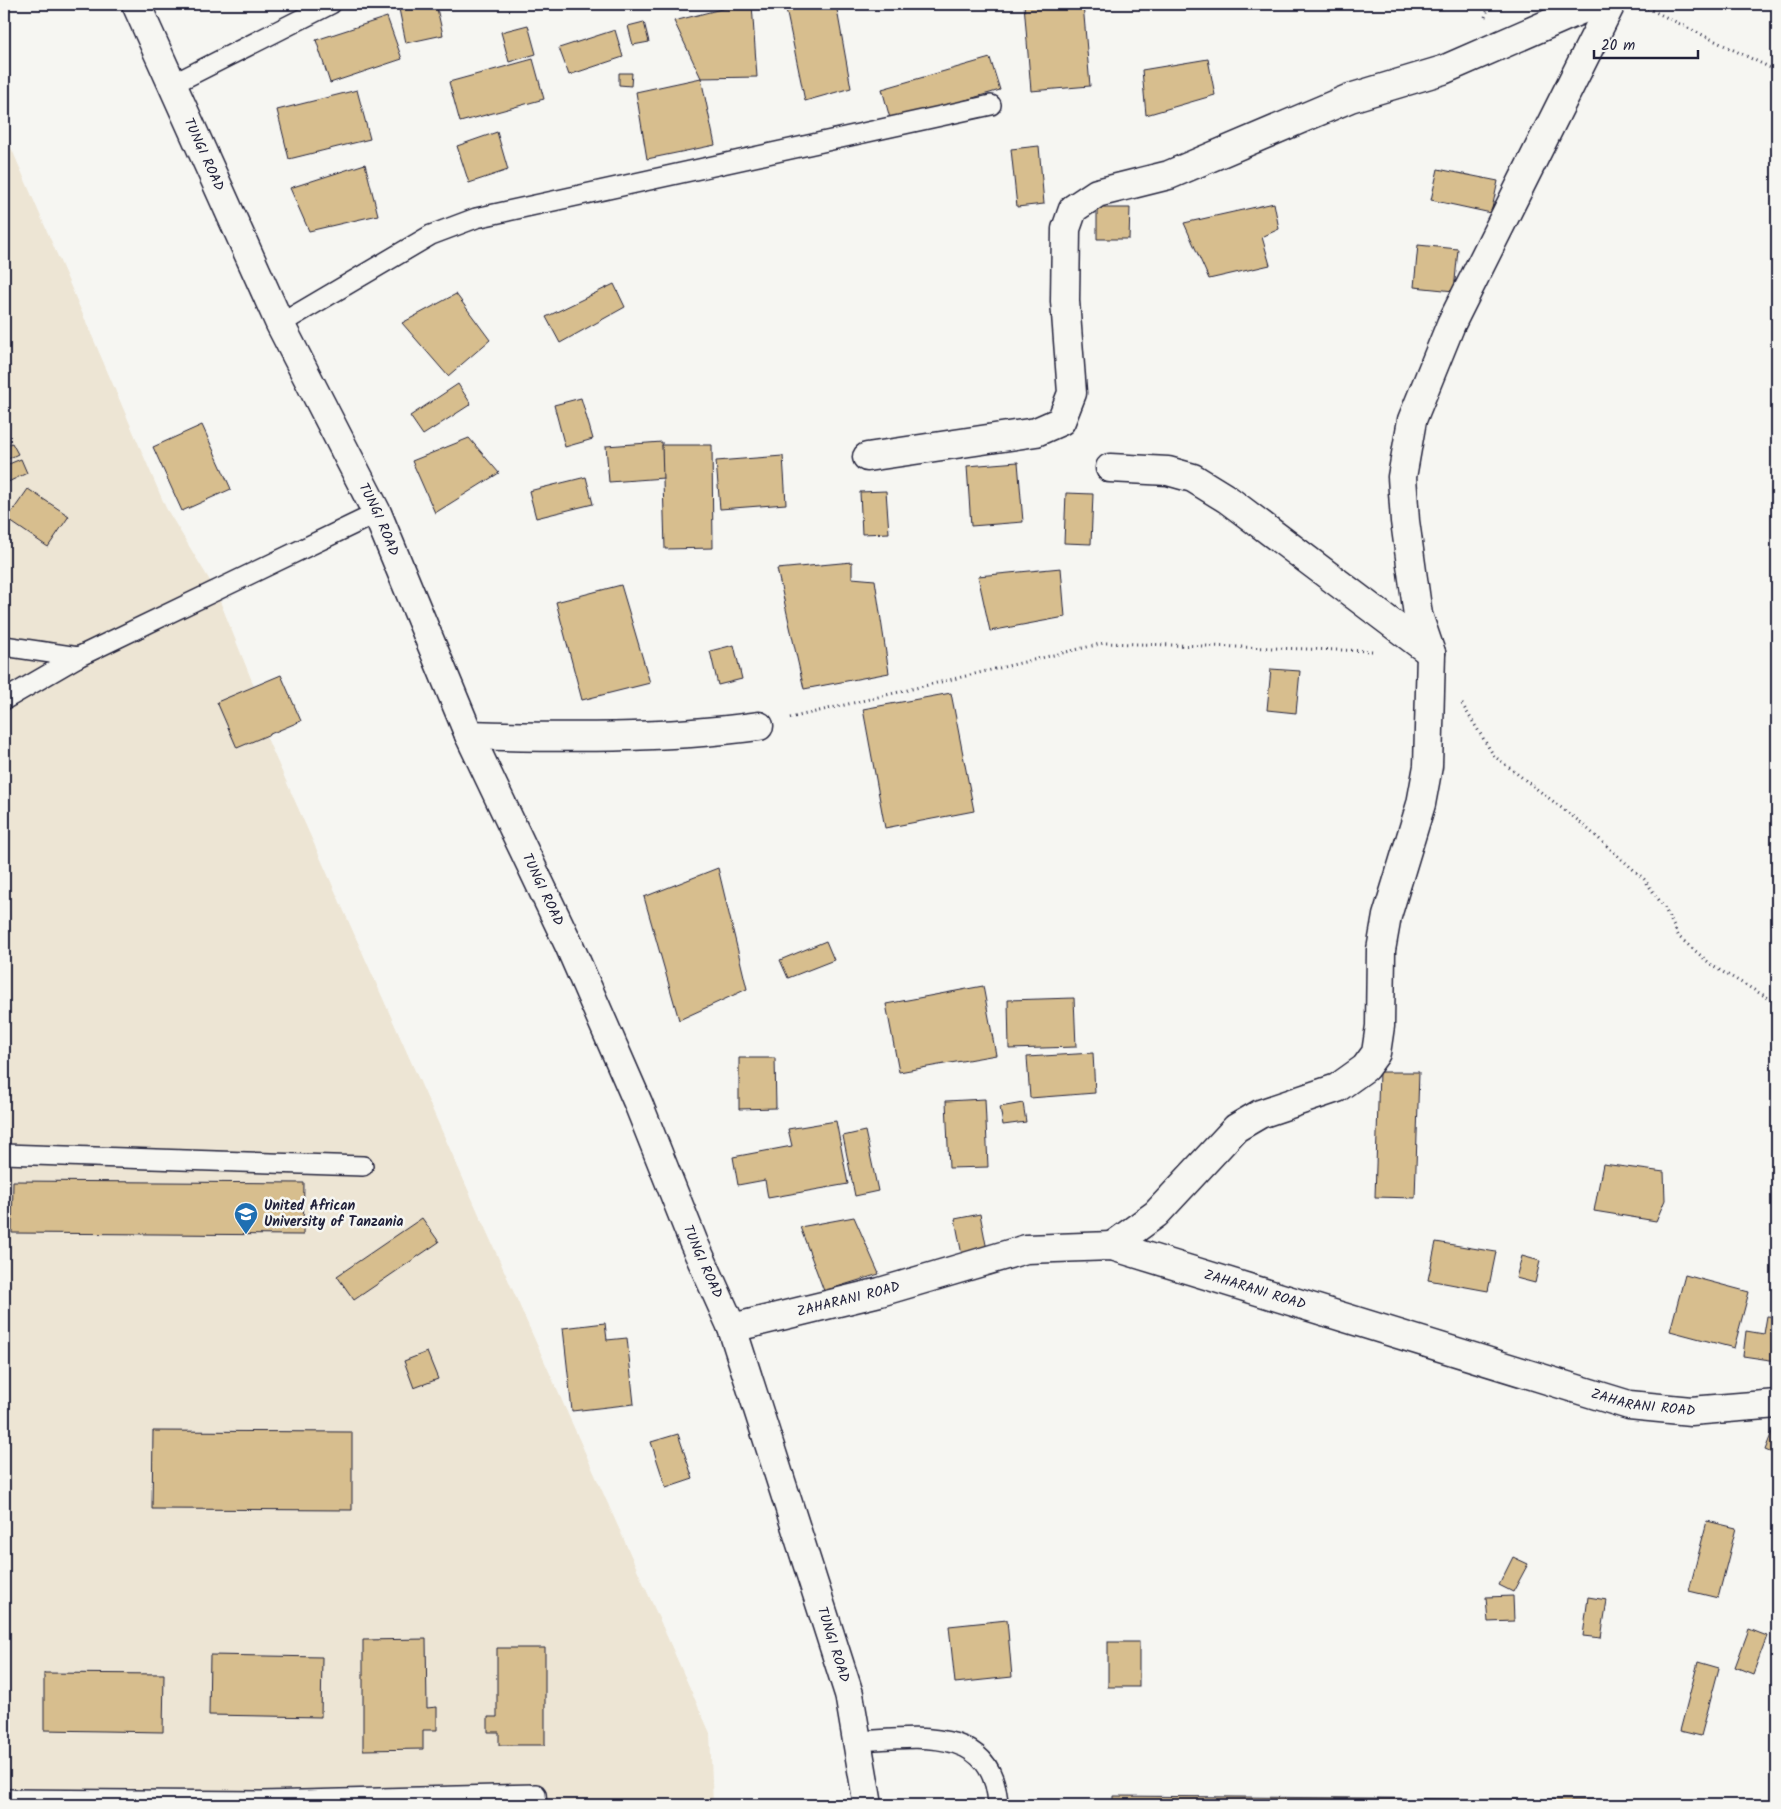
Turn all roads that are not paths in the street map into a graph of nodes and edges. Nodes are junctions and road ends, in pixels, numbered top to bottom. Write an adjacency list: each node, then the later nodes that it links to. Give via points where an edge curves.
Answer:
1 (136, 4): 5 (street, TUNGI ROAD)
2 (331, 4): 5 (lane)
3 (1594, 4): 8 (street, via 1443,70 1350,98 1169,175 1097,193 1073,209 1066,229 1065,301 1072,393 1061,421 1036,432)
4 (1611, 4): 12 (street, via 1451,324 1412,420 1402,477 1405,521 1418,615)
5 (171, 85): 7 (street, TUNGI ROAD)
6 (991, 105): 7 (lane, via 476,218 431,235)
7 (280, 324): 10 (street, TUNGI ROAD)
8 (866, 457)
9 (1110, 468): 12 (street, via 1168,471 1193,478 1227,499)
10 (377, 513): 13 (lane); 16 (street, TUNGI ROAD)
11 (4, 646): 13 (lane)
12 (1431, 653): 19 (street, via 1426,781 1387,916 1381,950 1380,1026 1376,1053 1365,1068 1337,1088 1260,1114 1236,1128 1156,1214)
13 (78, 658): 14 (lane)
14 (4, 700)
15 (759, 726): 16 (street, via 724,731 573,738)
16 (469, 735): 20 (street, TUNGI ROAD, via 569,945)
17 (4, 1154): 18 (lane)
18 (363, 1166)
19 (1112, 1246): 20 (street, ZAHARANI ROAD, via 1026,1249 880,1292); 21 (street, ZAHARANI ROAD, via 1630,1405 1691,1411)
20 (732, 1328): 22 (street, TUNGI ROAD, via 849,1694)
21 (1777, 1404)
22 (858, 1741): 25 (street, TUNGI ROAD); 26 (lane, via 934,1738 967,1748 985,1763 997,1790)
23 (4, 1799): 24 (lane, via 263,1801 536,1794)
24 (536, 1805)
25 (868, 1805)
26 (998, 1805)

